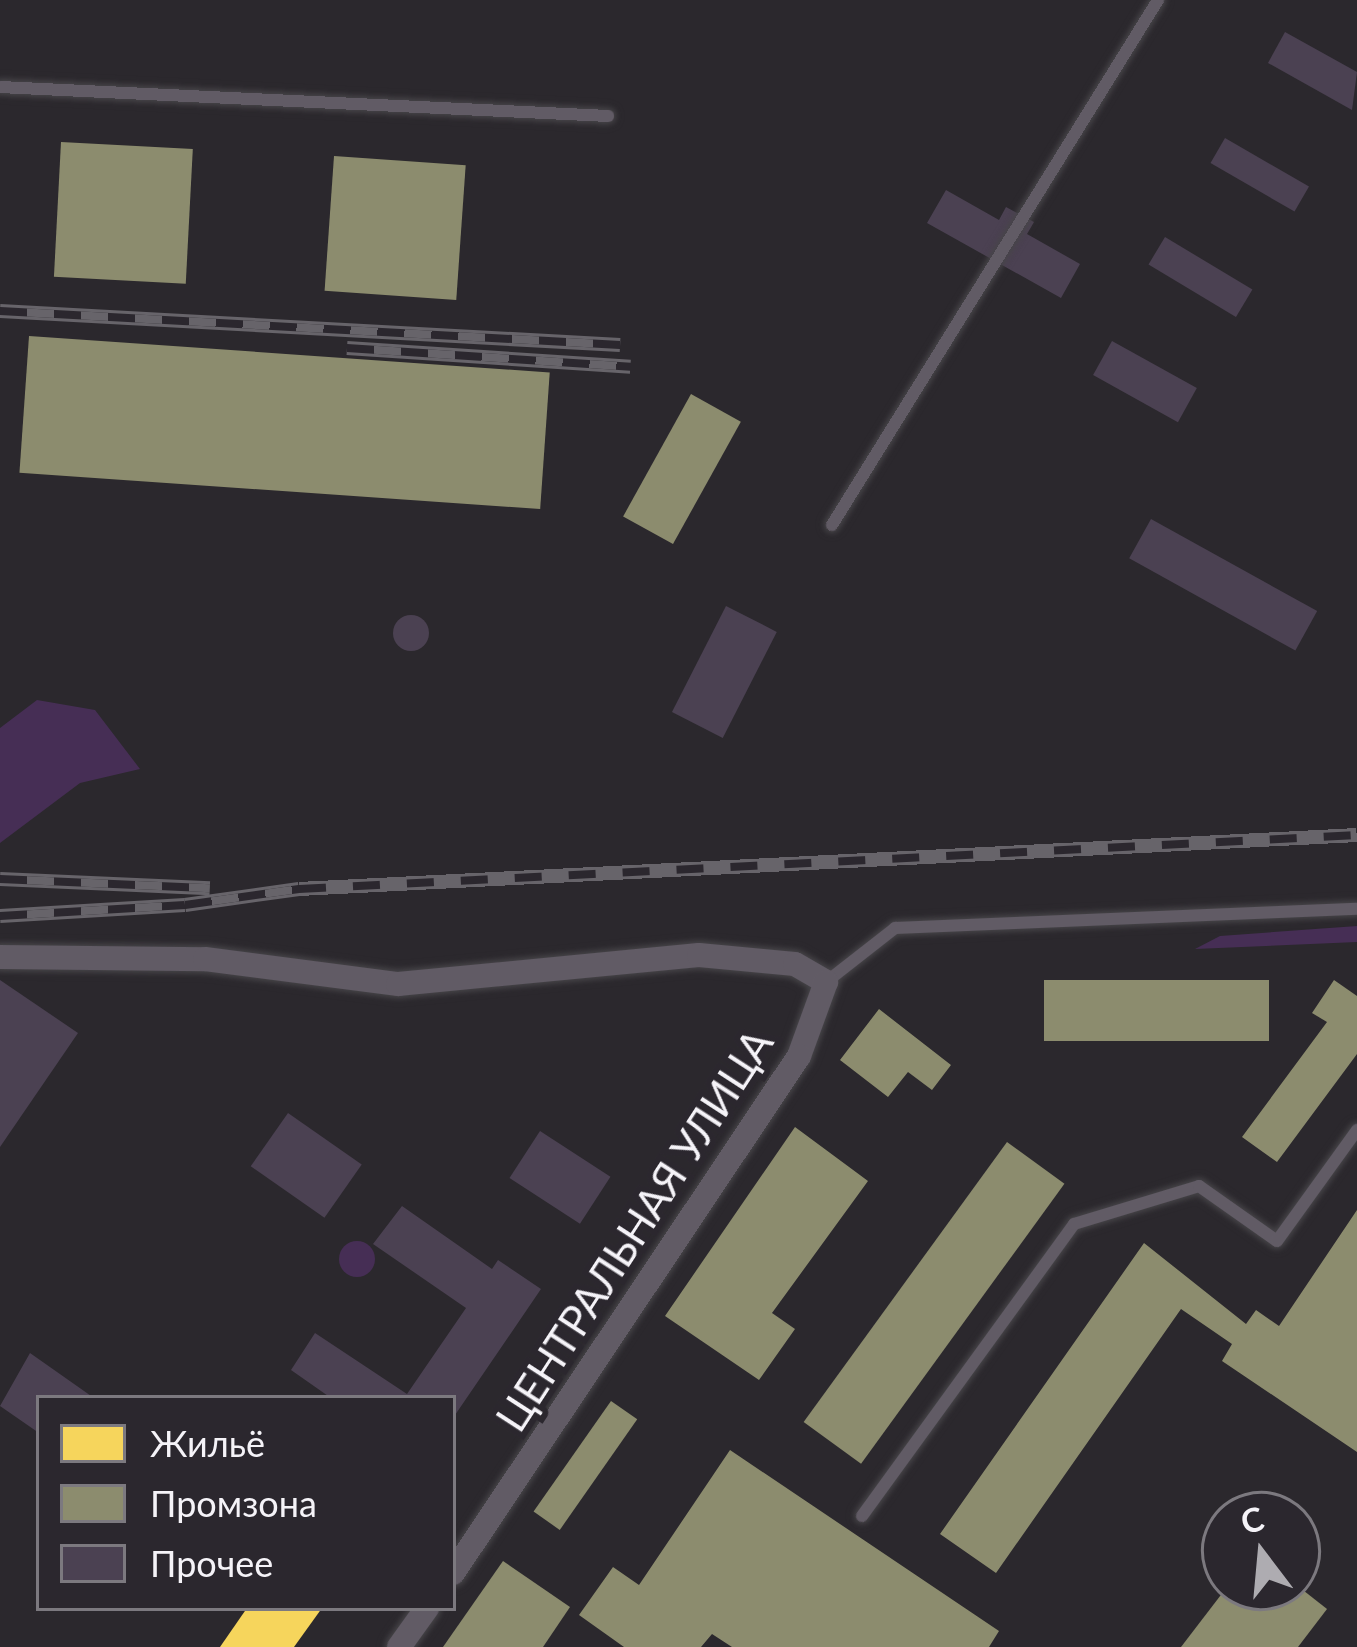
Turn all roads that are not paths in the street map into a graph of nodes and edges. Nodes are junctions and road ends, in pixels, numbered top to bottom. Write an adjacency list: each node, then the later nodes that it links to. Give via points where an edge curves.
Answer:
1 (1158, 0): 4 (lane)
2 (0, 87): 3 (lane)
3 (608, 116)
4 (832, 525)
5 (1357, 909): 7 (lane, via 895,928)
6 (0, 957): 7 (street, via 205,958 398,984 699,956 795,964)
7 (826, 982): 10 (street, ЦЕНТРАЛЬНАЯ УЛИЦА, via 800,1056)
8 (1357, 1130): 9 (lane, via 1277,1241 1199,1186 1074,1225)
9 (862, 1516)
10 (456, 1569)
11 (426, 1611): 12 (street)
12 (400, 1647)

